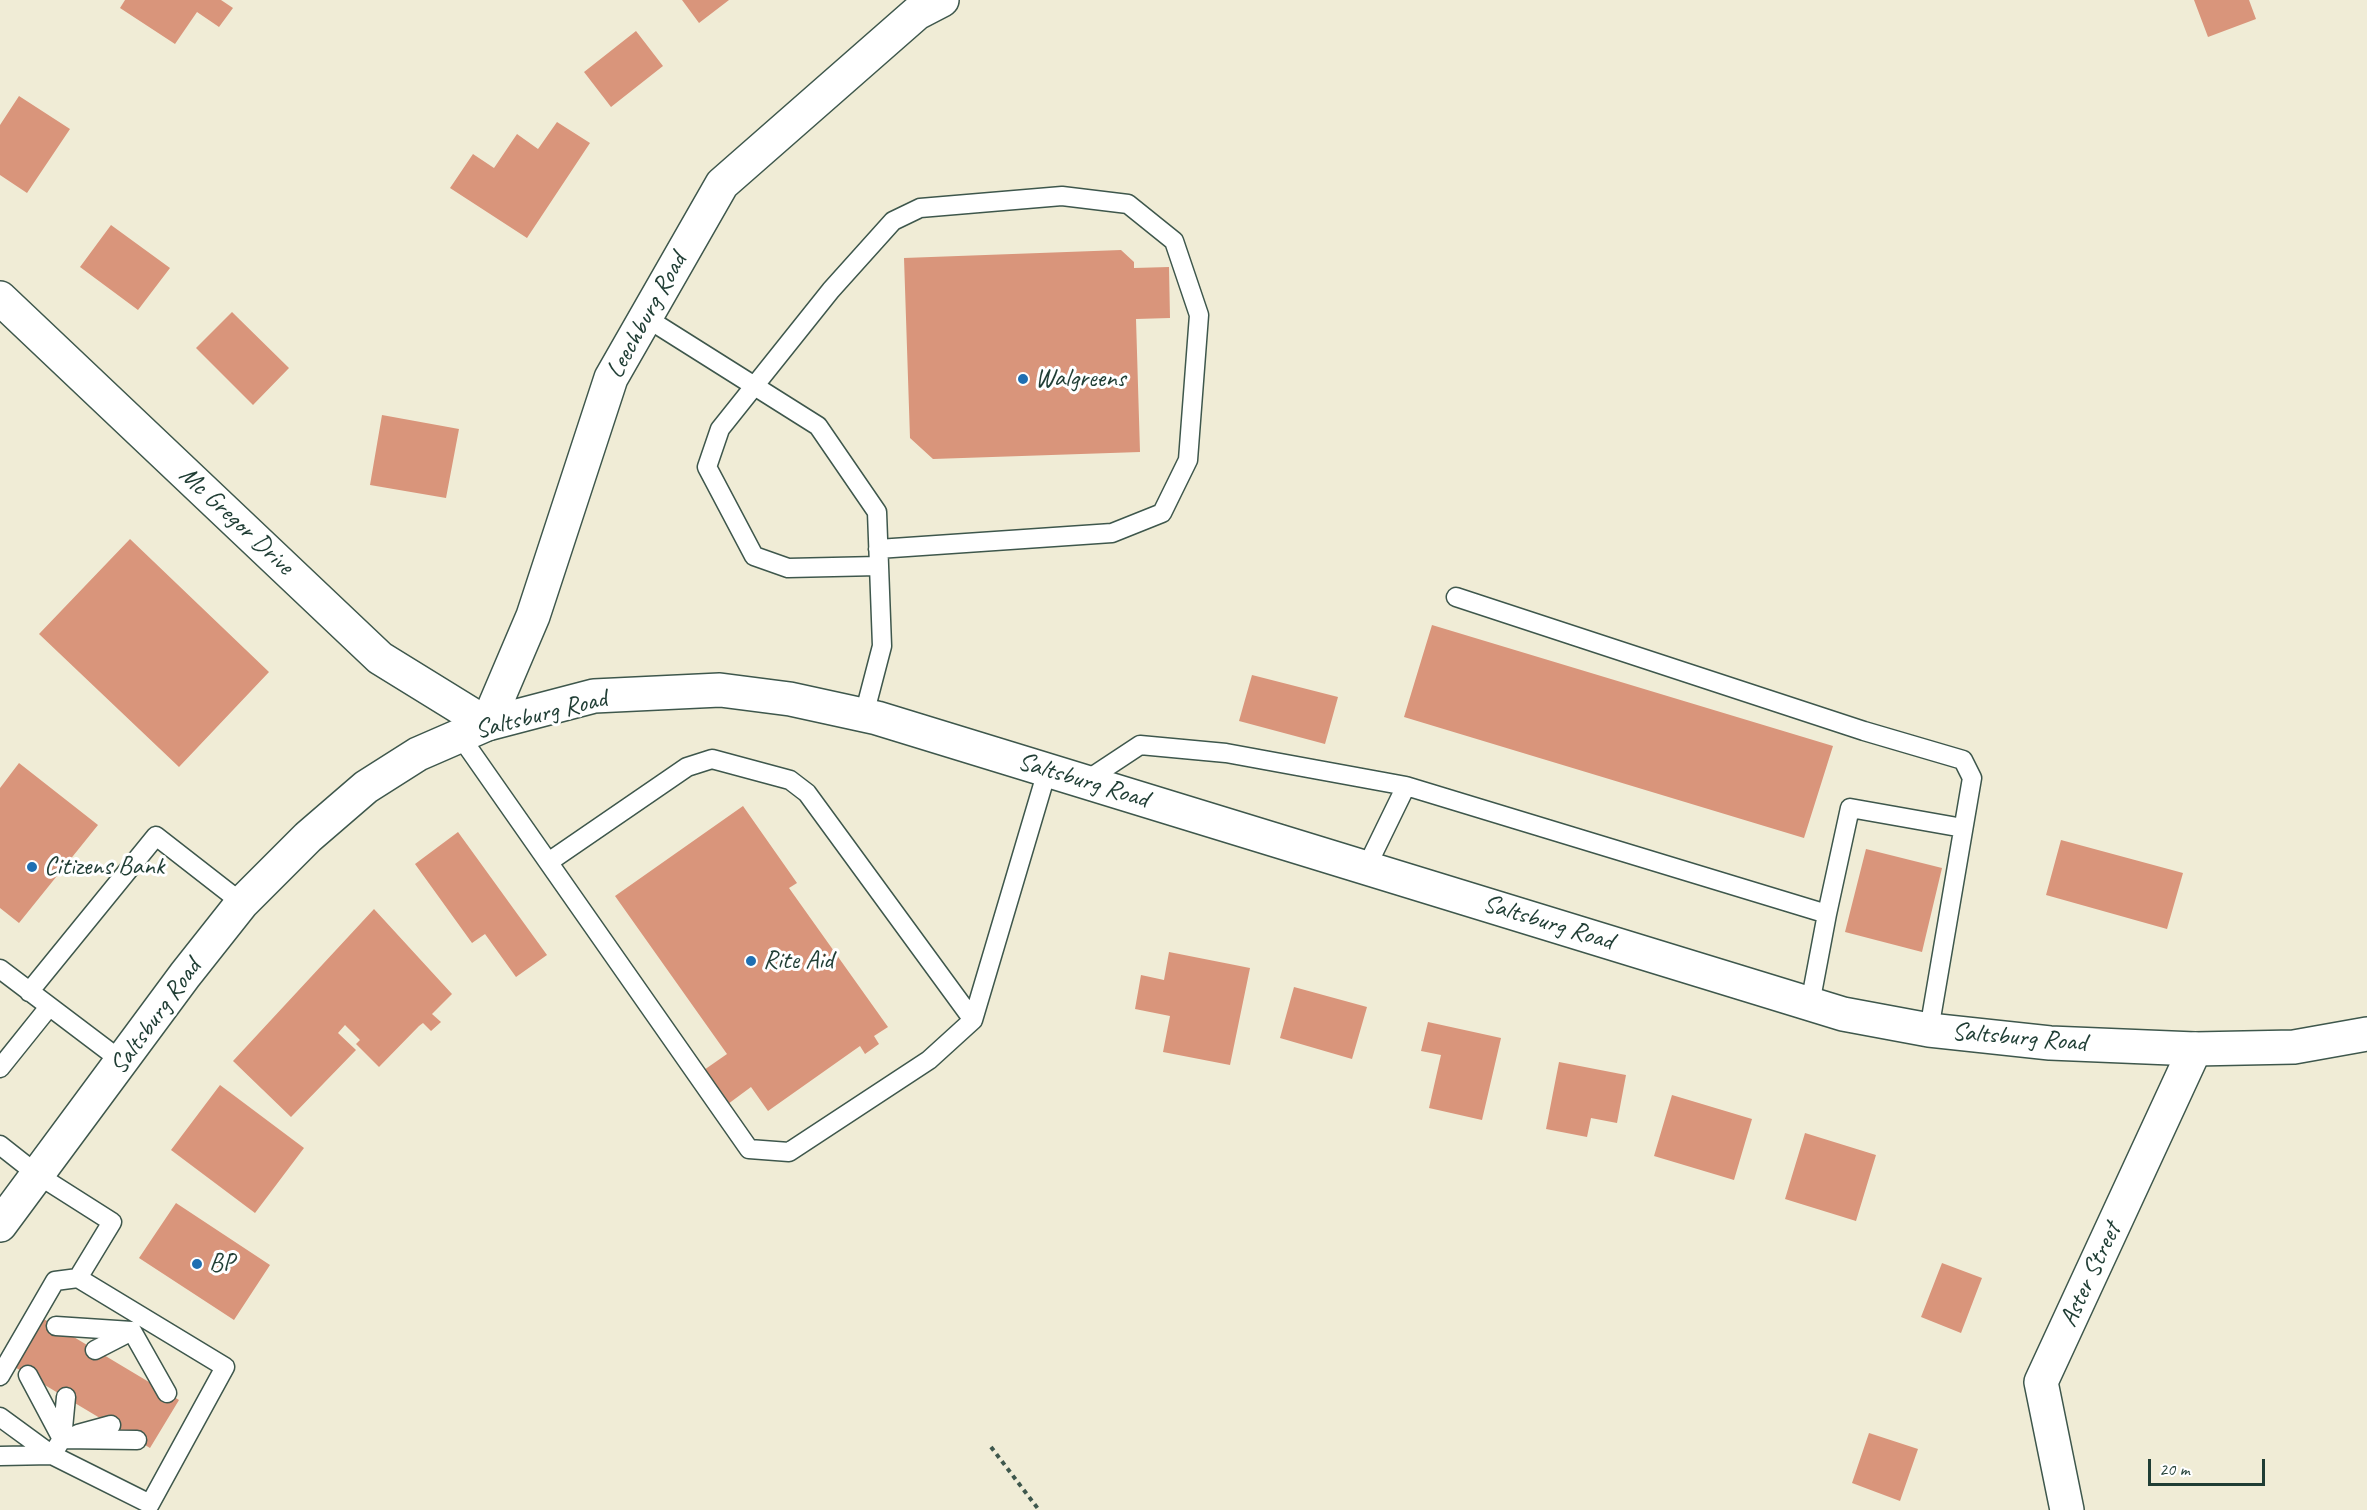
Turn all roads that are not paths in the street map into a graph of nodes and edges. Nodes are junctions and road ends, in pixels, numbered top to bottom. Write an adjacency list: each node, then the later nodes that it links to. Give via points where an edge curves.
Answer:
1 (942, 0): 3 (main road, Leechburg Road, via 917,13 722,184)
2 (0, 298): 8 (main road, Mc Gregor Drive, via 380,658)
3 (645, 317): 4 (lane); 8 (main road, Leechburg Road, via 610,378 533,616)
4 (755, 387): 5 (lane, via 818,426 877,512); 5 (lane, via 720,429 707,467 754,556 788,568); 5 (lane, via 831,290 893,221 920,208 1062,196 1128,204 1174,241 1199,315 1188,460 1162,513 1112,533)
5 (878, 557): 7 (lane, via 882,646)
6 (1456, 597): 12 (lane, via 1852,728 1963,760 1972,778)
7 (864, 716): 8 (main road, Saltsburg Road, via 790,699 720,690 594,696); 9 (main road, Saltsburg Road)
8 (474, 730): 13 (lane); 15 (main road, Saltsburg Road, via 418,754 366,787 308,837)
9 (1047, 771): 10 (main road, Saltsburg Road); 21 (lane)
10 (1084, 782): 11 (lane, via 1140,745 1226,753); 14 (main road, Saltsburg Road)
11 (1406, 786): 14 (lane); 16 (lane)
12 (1963, 828): 16 (lane, via 1850,808); 22 (lane)
13 (550, 861): 21 (lane, via 687,767 712,759 790,780 807,793); 21 (lane, via 749,1149 789,1152 929,1060)
14 (1367, 866): 19 (main road, Saltsburg Road)
15 (243, 903): 18 (lane, via 156,836); 25 (main road, Saltsburg Road)
16 (1827, 914): 19 (lane)
17 (0, 969): 18 (lane)
18 (29, 992): 20 (lane)
19 (1810, 1004): 22 (main road, Saltsburg Road)
20 (49, 1007): 25 (lane); 26 (lane)
21 (973, 1020)
22 (1929, 1030): 24 (main road, Saltsburg Road, via 2050,1043)
23 (2367, 1034): 24 (main road, Saltsburg Road, via 2294,1047)
24 (2195, 1049): 45 (main road, Aster Street, via 2041,1383)
25 (123, 1062): 28 (main road, Saltsburg Road)
26 (0, 1068)
27 (0, 1144): 28 (lane)
28 (38, 1175): 29 (main road, Saltsburg Road); 30 (lane, via 112,1222)
29 (0, 1225)
30 (78, 1278): 31 (lane); 35 (lane, via 55,1281)
31 (137, 1324): 32 (lane); 33 (lane); 36 (lane); 37 (lane); 43 (lane, via 225,1367 150,1504)
32 (56, 1326)
33 (95, 1350)
34 (28, 1375): 41 (lane)
35 (0, 1376)
36 (144, 1379)
37 (167, 1393)
38 (66, 1397): 41 (lane)
39 (0, 1417): 43 (lane)
40 (111, 1425): 41 (lane)
41 (62, 1439): 42 (lane); 43 (lane)
42 (137, 1440)
43 (52, 1455): 44 (lane)
44 (0, 1456)
45 (2067, 1510)

